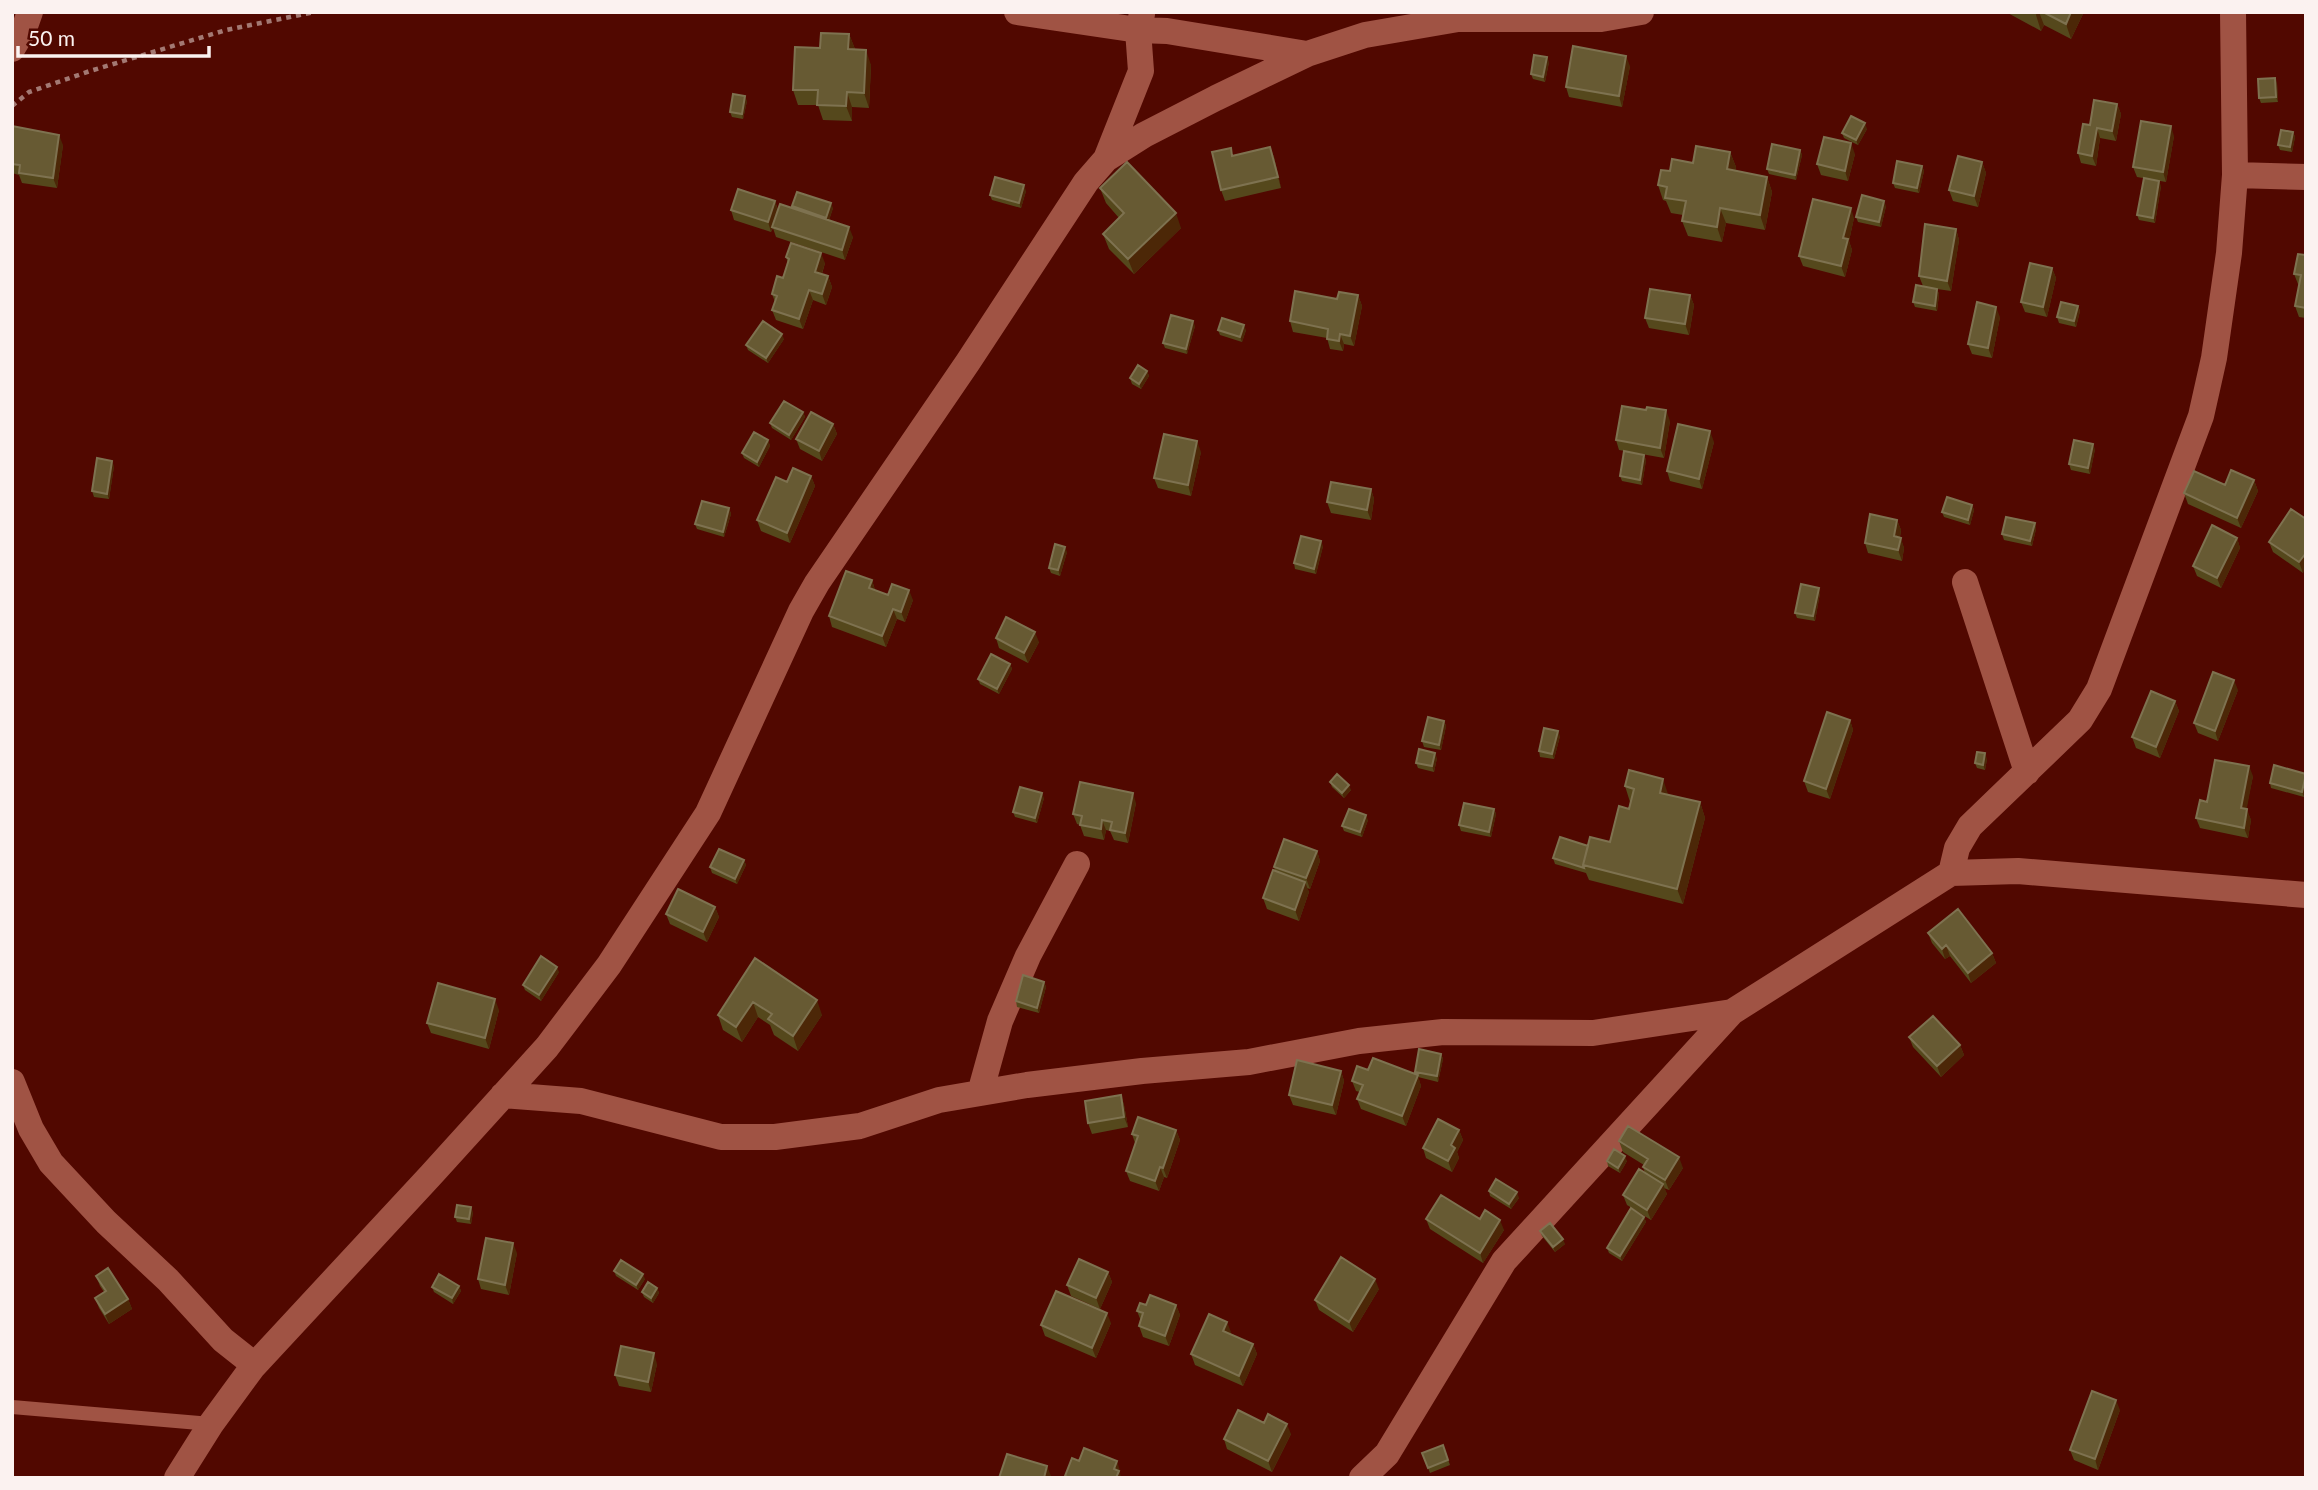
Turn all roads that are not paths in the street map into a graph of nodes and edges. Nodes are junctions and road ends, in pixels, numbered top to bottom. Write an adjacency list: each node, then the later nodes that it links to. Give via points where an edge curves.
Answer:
1 (30, 12): 7 (street)
2 (1017, 12): 5 (street)
3 (1641, 12): 8 (street, via 1601,19 1458,19 1365,35)
4 (2233, 12): 10 (street)
5 (1140, 21): 6 (street); 9 (street, via 1141,71)
6 (1170, 22): 8 (street)
7 (12, 49)
8 (1307, 54): 9 (street, via 1216,97)
9 (1106, 159): 20 (street, via 1086,182 817,583 708,813 609,965 547,1047)
10 (2235, 176): 11 (street); 13 (street, via 2229,253 2201,416 2099,689 2080,720)
11 (2306, 177)
12 (1965, 582): 13 (street)
13 (2026, 772): 15 (street, via 1970,826 1957,848)
14 (1077, 864): 19 (street, via 1005,1010)
15 (1951, 873): 16 (street, via 2018,871); 17 (street)
16 (2306, 895)
17 (1732, 1012): 19 (street, via 1593,1032 1443,1031 1249,1062); 25 (street, via 1504,1261 1387,1454)
18 (12, 1082): 21 (street, via 51,1163)
19 (980, 1093): 20 (street, via 939,1100 860,1126 762,1137 721,1137 581,1101)
20 (503, 1095): 21 (street)
21 (252, 1368): 23 (street)
22 (12, 1407): 23 (lane)
23 (211, 1424): 24 (street)
24 (177, 1478)
25 (1362, 1478)

